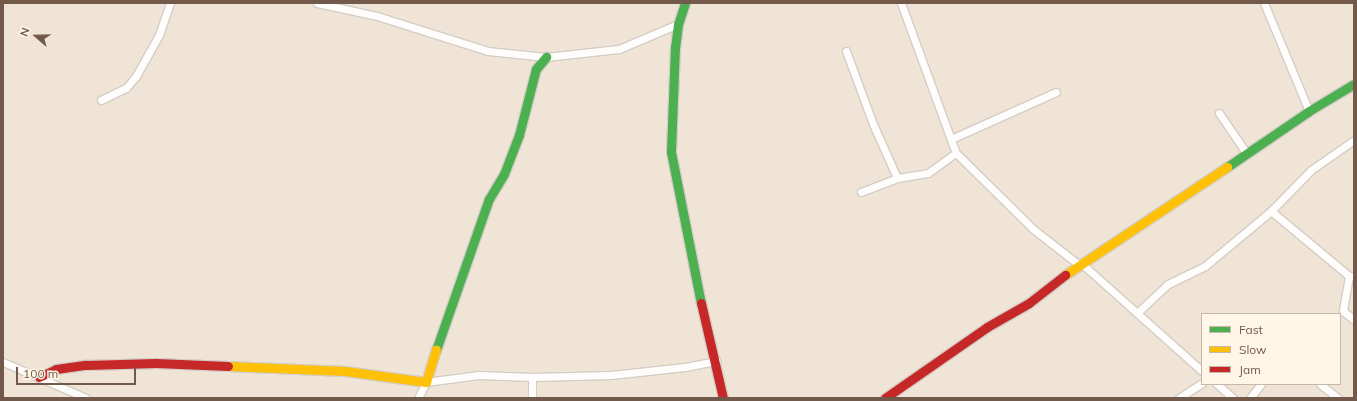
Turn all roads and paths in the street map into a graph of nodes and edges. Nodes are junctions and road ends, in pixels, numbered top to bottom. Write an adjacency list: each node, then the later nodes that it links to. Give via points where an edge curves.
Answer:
1 (170, 3): 11 (street, via 159,35 136,76 126,88)
2 (317, 3): 8 (street, via 378,16 488,51)
3 (685, 3): 6 (street)
4 (901, 3): 14 (street)
5 (1264, 3): 12 (street)
6 (678, 24): 8 (street, via 619,48); 25 (street, via 672,84 671,152 692,263)
7 (846, 51): 18 (street, via 873,124)
8 (546, 57): 30 (street, via 536,70 519,135 504,174 489,199 454,294)
9 (1354, 84): 12 (street)
10 (1056, 92): 14 (street)
11 (101, 100)
12 (1309, 111): 17 (street)
13 (1219, 113): 17 (street)
14 (951, 139): 16 (street)
15 (1354, 140): 20 (street, via 1311,170)
16 (956, 153): 18 (street, via 928,173); 21 (street, via 1033,229)
17 (1247, 154): 21 (street, via 1151,216 1131,233)
18 (897, 178): 19 (street)
19 (862, 192)
20 (1271, 211): 22 (street); 23 (street, via 1205,266 1168,284)
21 (1080, 263): 23 (street); 39 (street, via 1029,303 987,327)
22 (1352, 276): 24 (street, via 1343,311)
23 (1137, 313): 27 (street)
24 (1354, 320)
25 (716, 361): 29 (street, via 611,375); 38 (street)
26 (3, 362): 28 (street)
27 (1201, 370)
28 (39, 377): 30 (street, via 56,369 86,365 210,363 345,371); 35 (street)
29 (532, 377): 30 (street, via 479,375); 37 (street)
30 (426, 382): 36 (street)
31 (1201, 384): 40 (street)
32 (1218, 385): 41 (street)
33 (1260, 385): 42 (street)
34 (1321, 385): 43 (street)
35 (86, 398)
36 (418, 398)
37 (532, 398)
38 (723, 398)
39 (885, 398)
40 (1179, 398)
41 (1233, 398)
42 (1250, 398)
43 (1338, 398)

